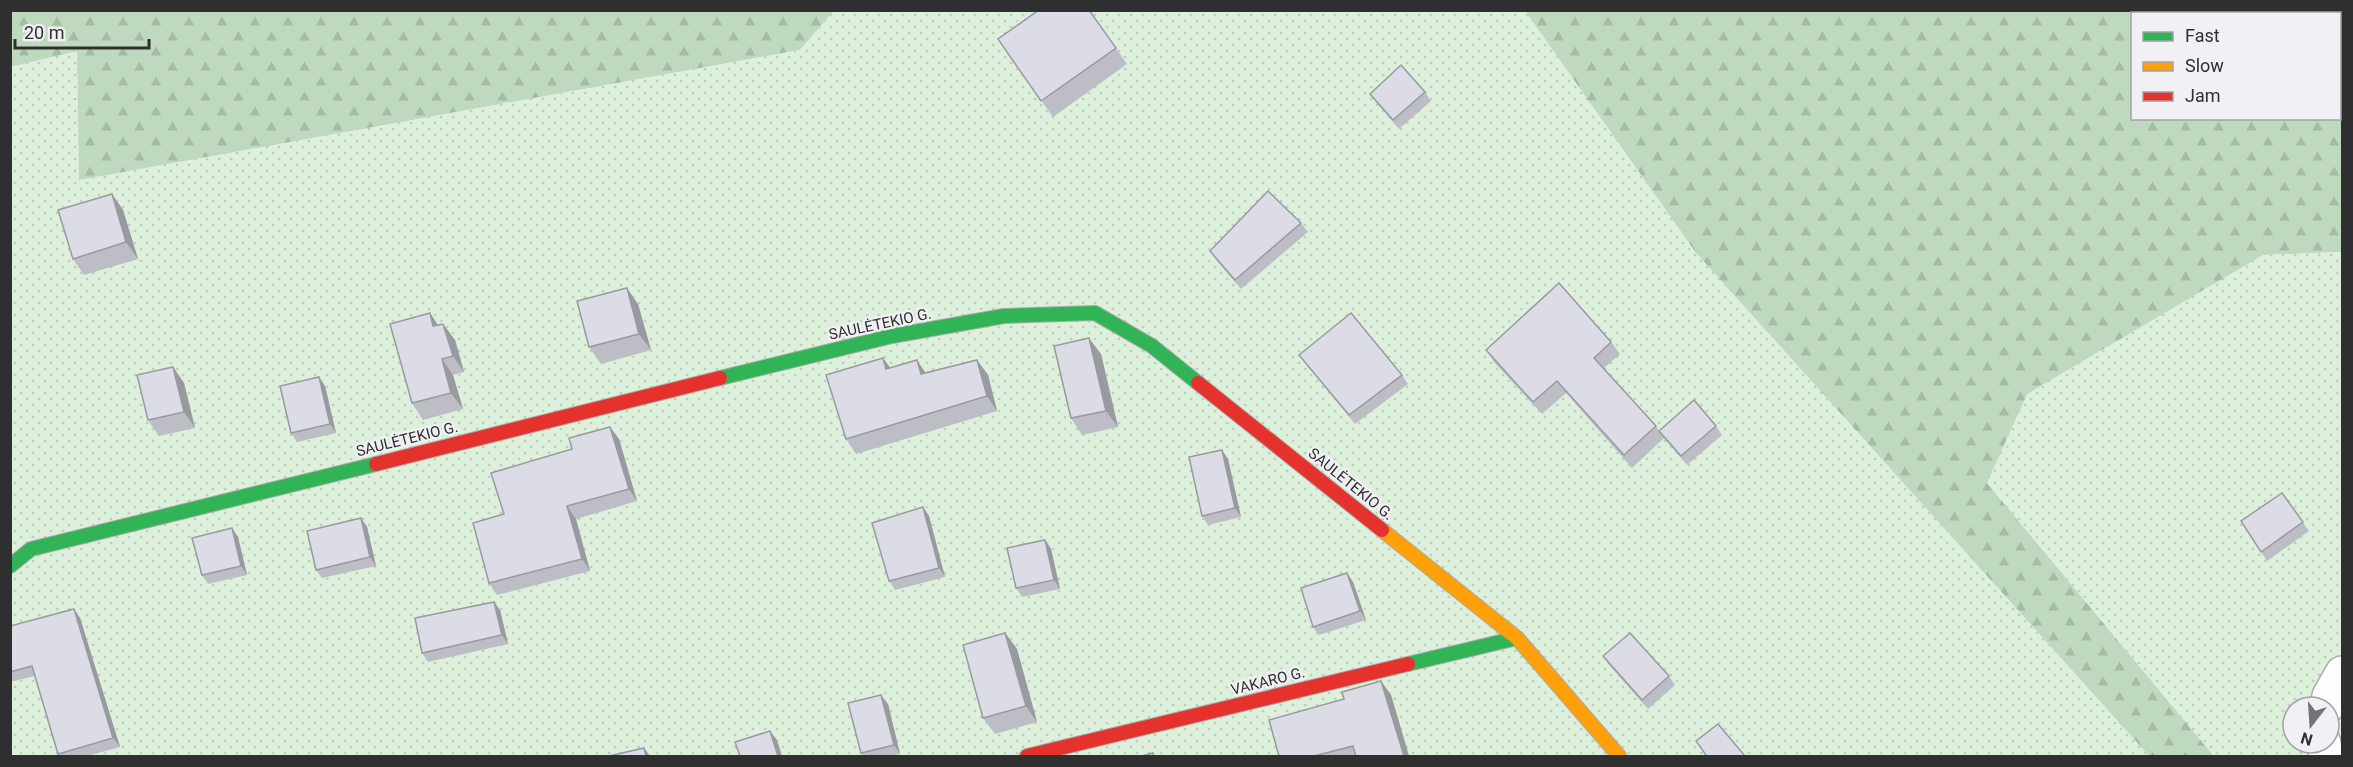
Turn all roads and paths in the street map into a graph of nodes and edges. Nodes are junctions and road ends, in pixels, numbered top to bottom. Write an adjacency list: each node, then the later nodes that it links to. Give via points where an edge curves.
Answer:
1 (10, 566): 2 (street, SAULĖTEKIO G., via 31,549 892,336 1004,316 1095,313 1152,346)
2 (1517, 638): 5 (street, VAKARO G.); 6 (street, SAULĖTEKIO G.)
3 (2343, 673): 4 (street)
4 (2330, 695)
5 (1027, 756)
6 (1619, 756)

